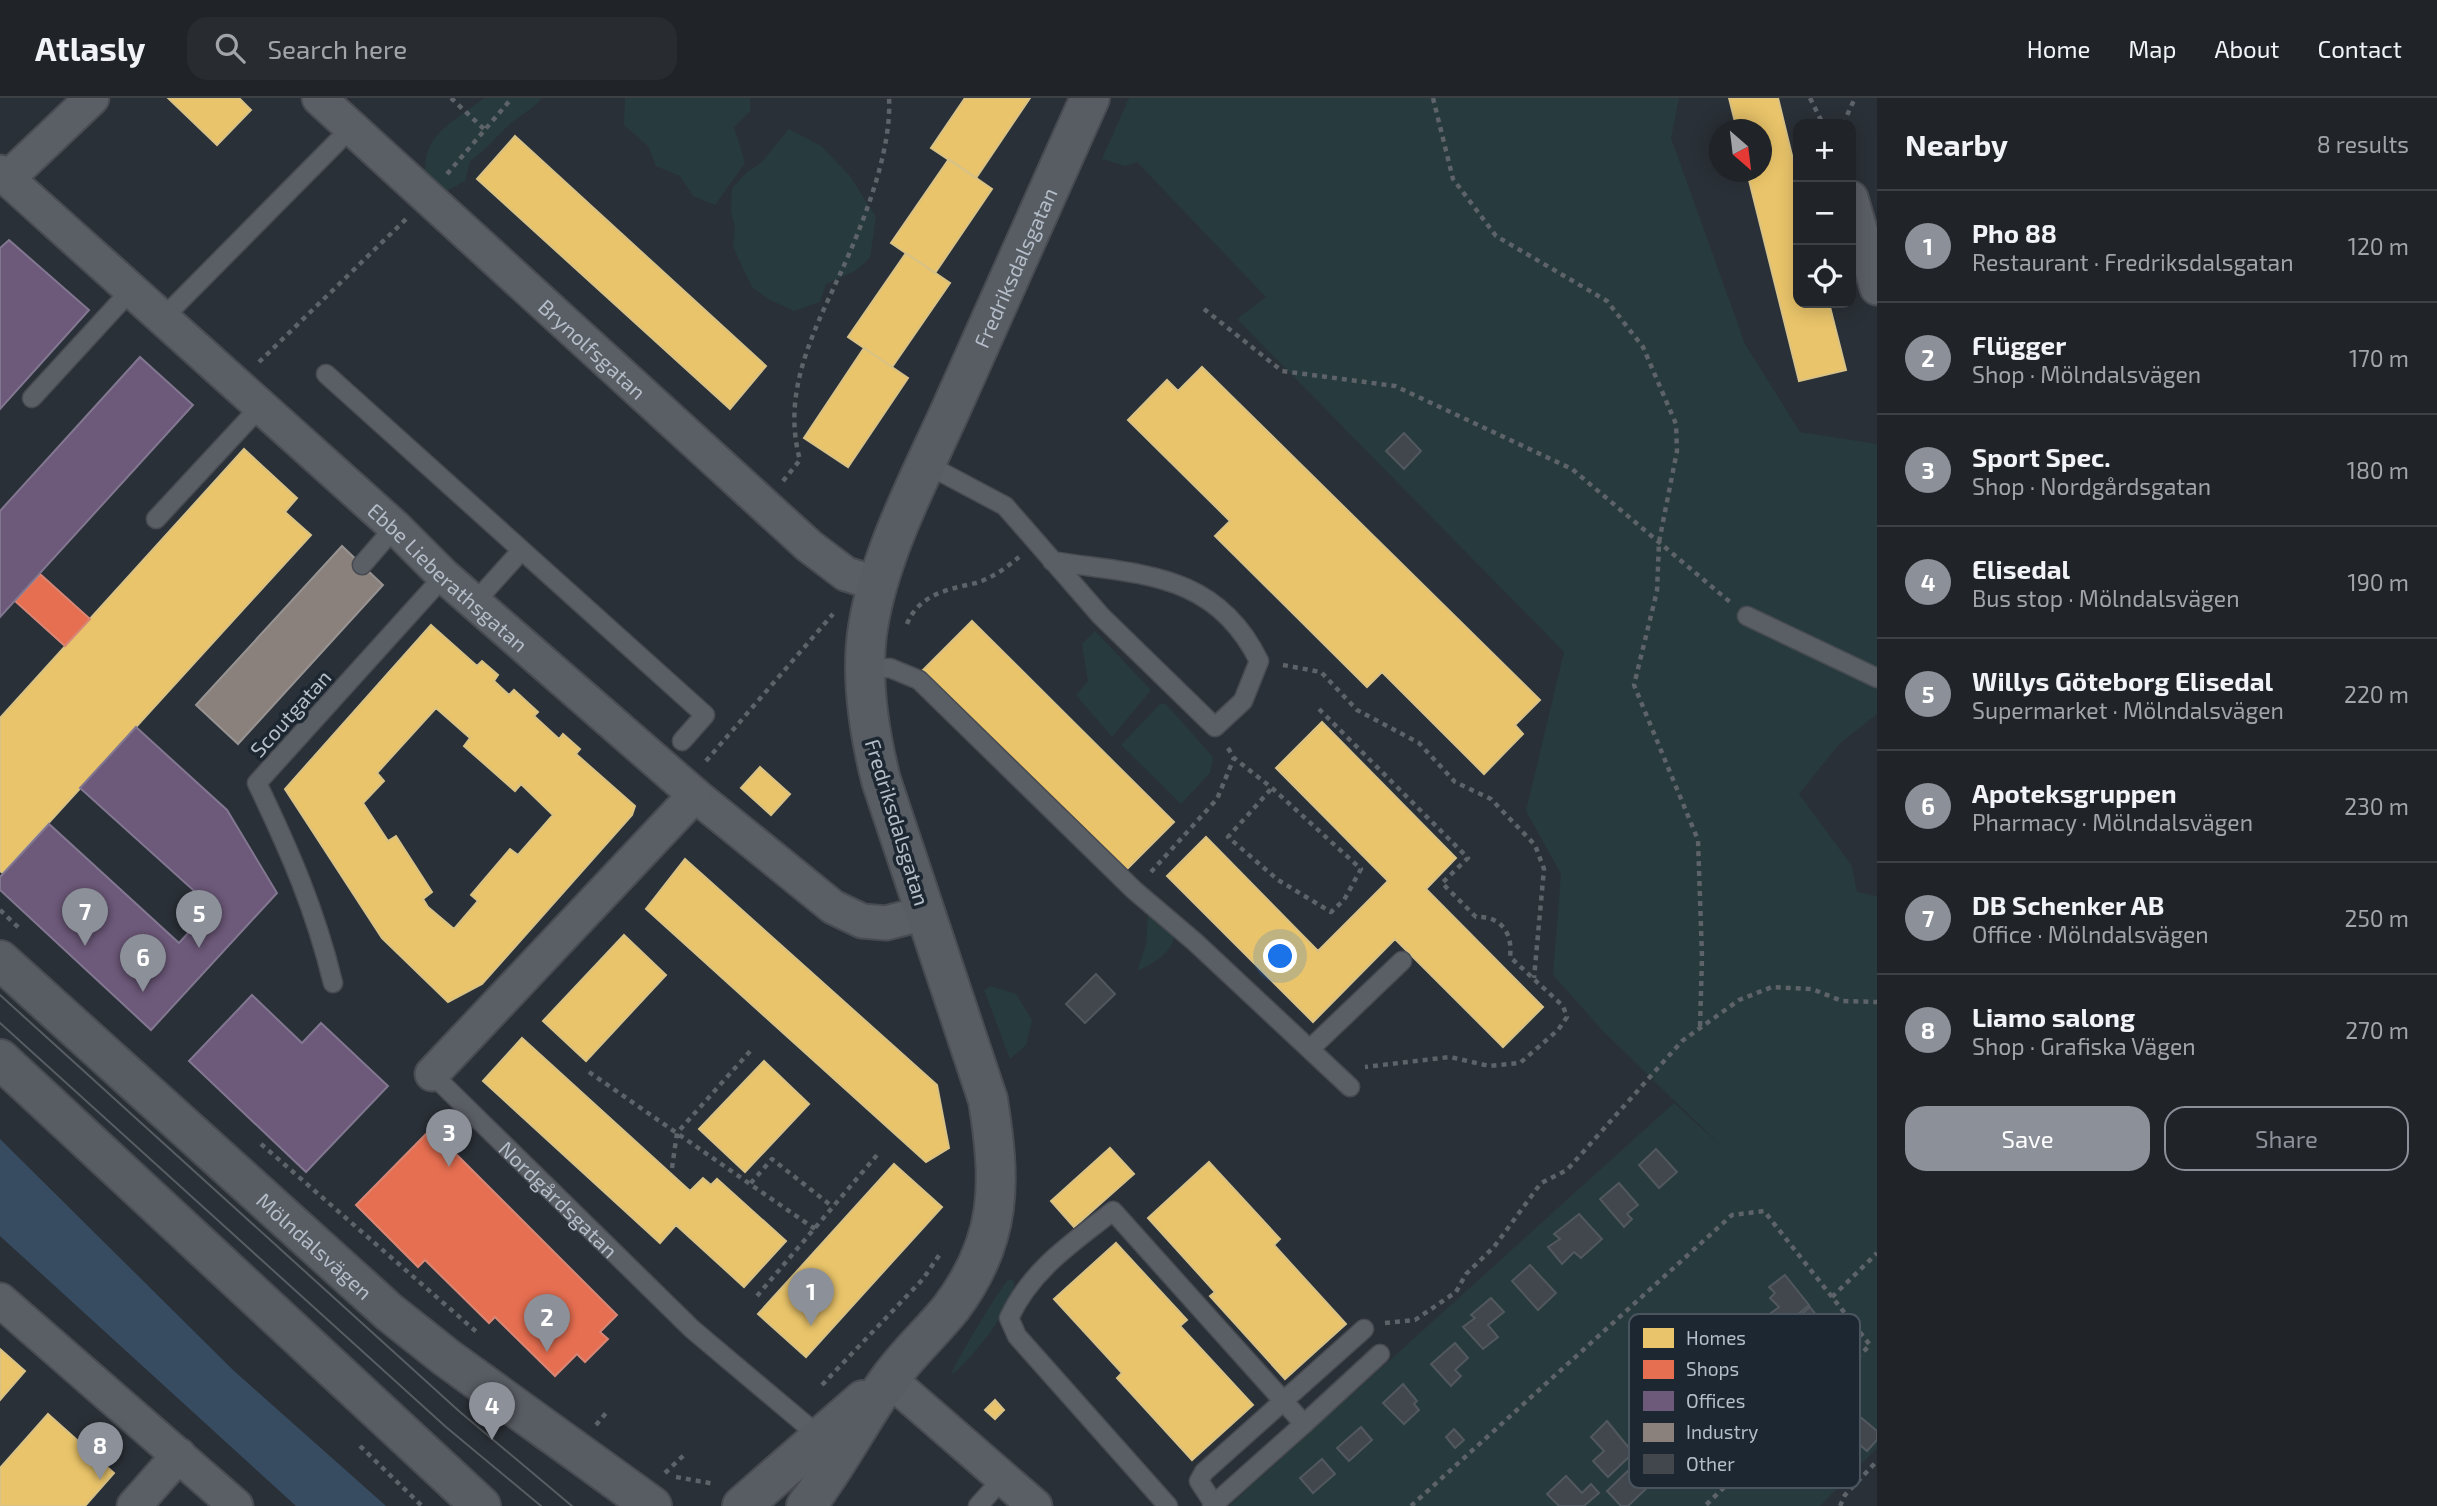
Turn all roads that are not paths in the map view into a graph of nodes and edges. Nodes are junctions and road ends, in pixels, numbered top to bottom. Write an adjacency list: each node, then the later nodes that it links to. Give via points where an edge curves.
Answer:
1 (92, 98): 5 (street)
2 (319, 98): 4 (street, Brynolfsgatan)
3 (1090, 98): 13 (street, Fredriksdalsgatan)
4 (351, 128): 9 (lane); 20 (street, Brynolfsgatan, via 809,546 846,575)
5 (4, 175): 8 (street, Ebbe Lieberathsgatan)
6 (1856, 215): 7 (street)
7 (1877, 288)
8 (132, 289): 9 (street, Ebbe Lieberathsgatan); 11 (lane)
9 (163, 317): 12 (street, Ebbe Lieberathsgatan)
10 (326, 374): 16 (lane)
11 (32, 398)
12 (261, 406): 14 (lane); 15 (street, Ebbe Lieberathsgatan)
13 (926, 464): 17 (lane, via 1005,506); 20 (street, Fredriksdalsgatan)
14 (156, 519)
15 (395, 527): 18 (lane); 19 (street, Ebbe Lieberathsgatan)
16 (521, 551): 21 (lane); 25 (lane, via 705,715)
17 (1052, 561): 17 (lane, via 1101,616 1215,727 1243,701 1259,661 1237,623 1212,601 1175,582)
18 (362, 565)
19 (444, 576): 21 (street, Ebbe Lieberathsgatan); 30 (lane, Scoutgatan, via 257,783 300,872)
20 (878, 584): 23 (street, Fredriksdalsgatan, via 867,628)
21 (475, 602): 26 (street, Ebbe Lieberathsgatan)
22 (1747, 616): 24 (lane)
23 (878, 669): 27 (street, Fredriksdalsgatan, via 872,743); 31 (lane, via 919,680 1134,890)
24 (1877, 678)
25 (682, 741)
26 (695, 795): 27 (street, Ebbe Lieberathsgatan, via 833,907 862,921 886,923); 33 (street, Nordgårdsgatan)
27 (925, 913): 38 (street, Fredriksdalsgatan, via 988,1100 997,1195 992,1229 970,1276 951,1307)
28 (15, 948): 49 (street, Mölndalsvägen, via 389,1312)
29 (1402, 961): 31 (lane)
30 (333, 983)
31 (1311, 1048): 34 (lane)
32 (0, 1059): 48 (street)
33 (432, 1074): 41 (lane, Nordgårdsgatan, via 692,1329)
34 (1350, 1087)
35 (0, 1300): 42 (street)
36 (1364, 1329): 39 (lane)
37 (1380, 1354): 40 (lane)
38 (889, 1379): 41 (street, Fredriksdalsgatan); 43 (street); 50 (street, Fredriksdalsgatan)
39 (1283, 1401): 40 (lane); 45 (lane, via 1204,1472 1200,1488); 53 (lane, via 1113,1211 1045,1264 1020,1295 1009,1318 1017,1336)
40 (1304, 1424): 45 (lane)
41 (806, 1425): 44 (street, Fredriksdalsgatan)
42 (179, 1455): 46 (street); 47 (street)
43 (1004, 1477): 51 (lane); 52 (street)
44 (730, 1493)
45 (1213, 1505)
46 (134, 1506)
47 (236, 1506)
48 (481, 1506)
49 (652, 1506)
50 (806, 1506)
51 (978, 1506)
52 (1035, 1506)
53 (1168, 1506)

